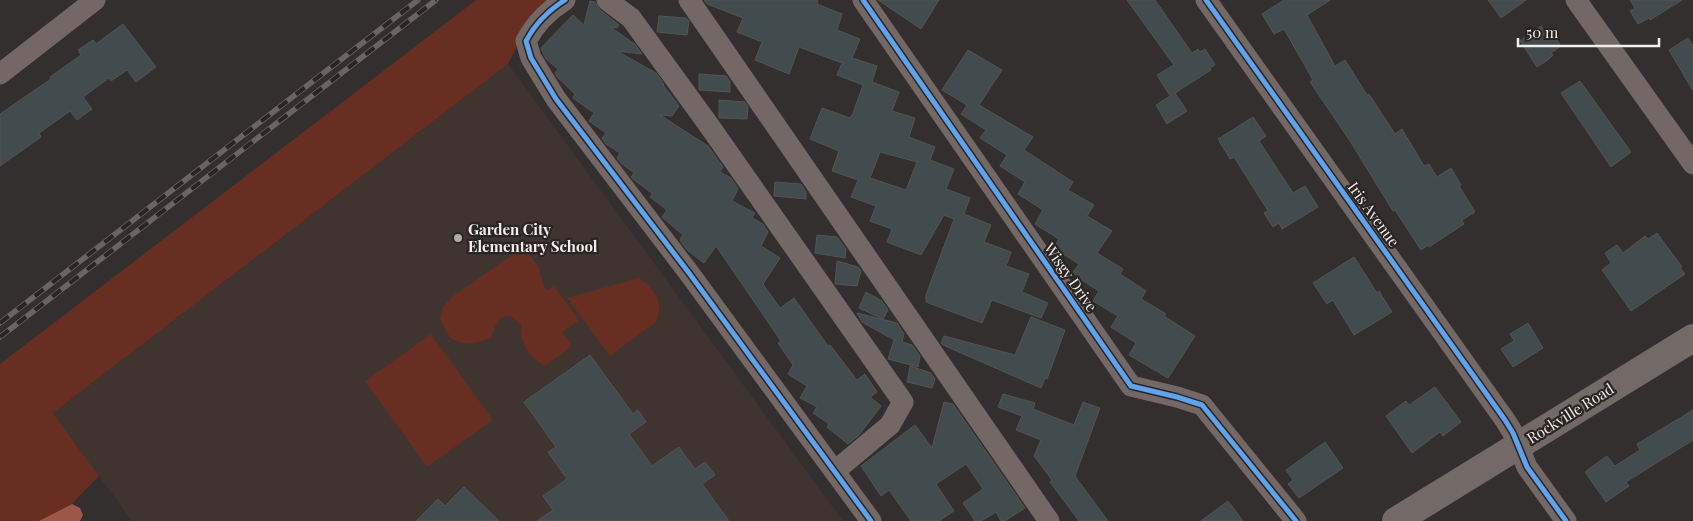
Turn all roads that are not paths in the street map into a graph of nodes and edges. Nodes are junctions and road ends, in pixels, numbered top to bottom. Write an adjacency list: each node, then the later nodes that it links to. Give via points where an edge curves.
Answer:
1 (95, 0): 8 (street)
2 (565, 0): 12 (street, via 534,27 526,41 531,58 556,99)
3 (607, 0): 12 (street, via 631,18 903,402 890,425)
4 (689, 0): 14 (street)
5 (863, 0): 15 (street, Wisgy Drive, via 1131,386 1202,405)
6 (1206, 0): 11 (street, Iris Avenue, via 1505,420)
7 (1576, 0): 9 (street)
8 (0, 74)
9 (1693, 164)
10 (1693, 338): 11 (main road, Rockville Road)
11 (1518, 446): 16 (main road, Rockville Road); 17 (street, Iris Avenue, via 1527,467)
12 (835, 471): 13 (street)
13 (872, 521)
14 (1049, 521)
15 (1296, 521)
16 (1396, 521)
17 (1566, 521)

